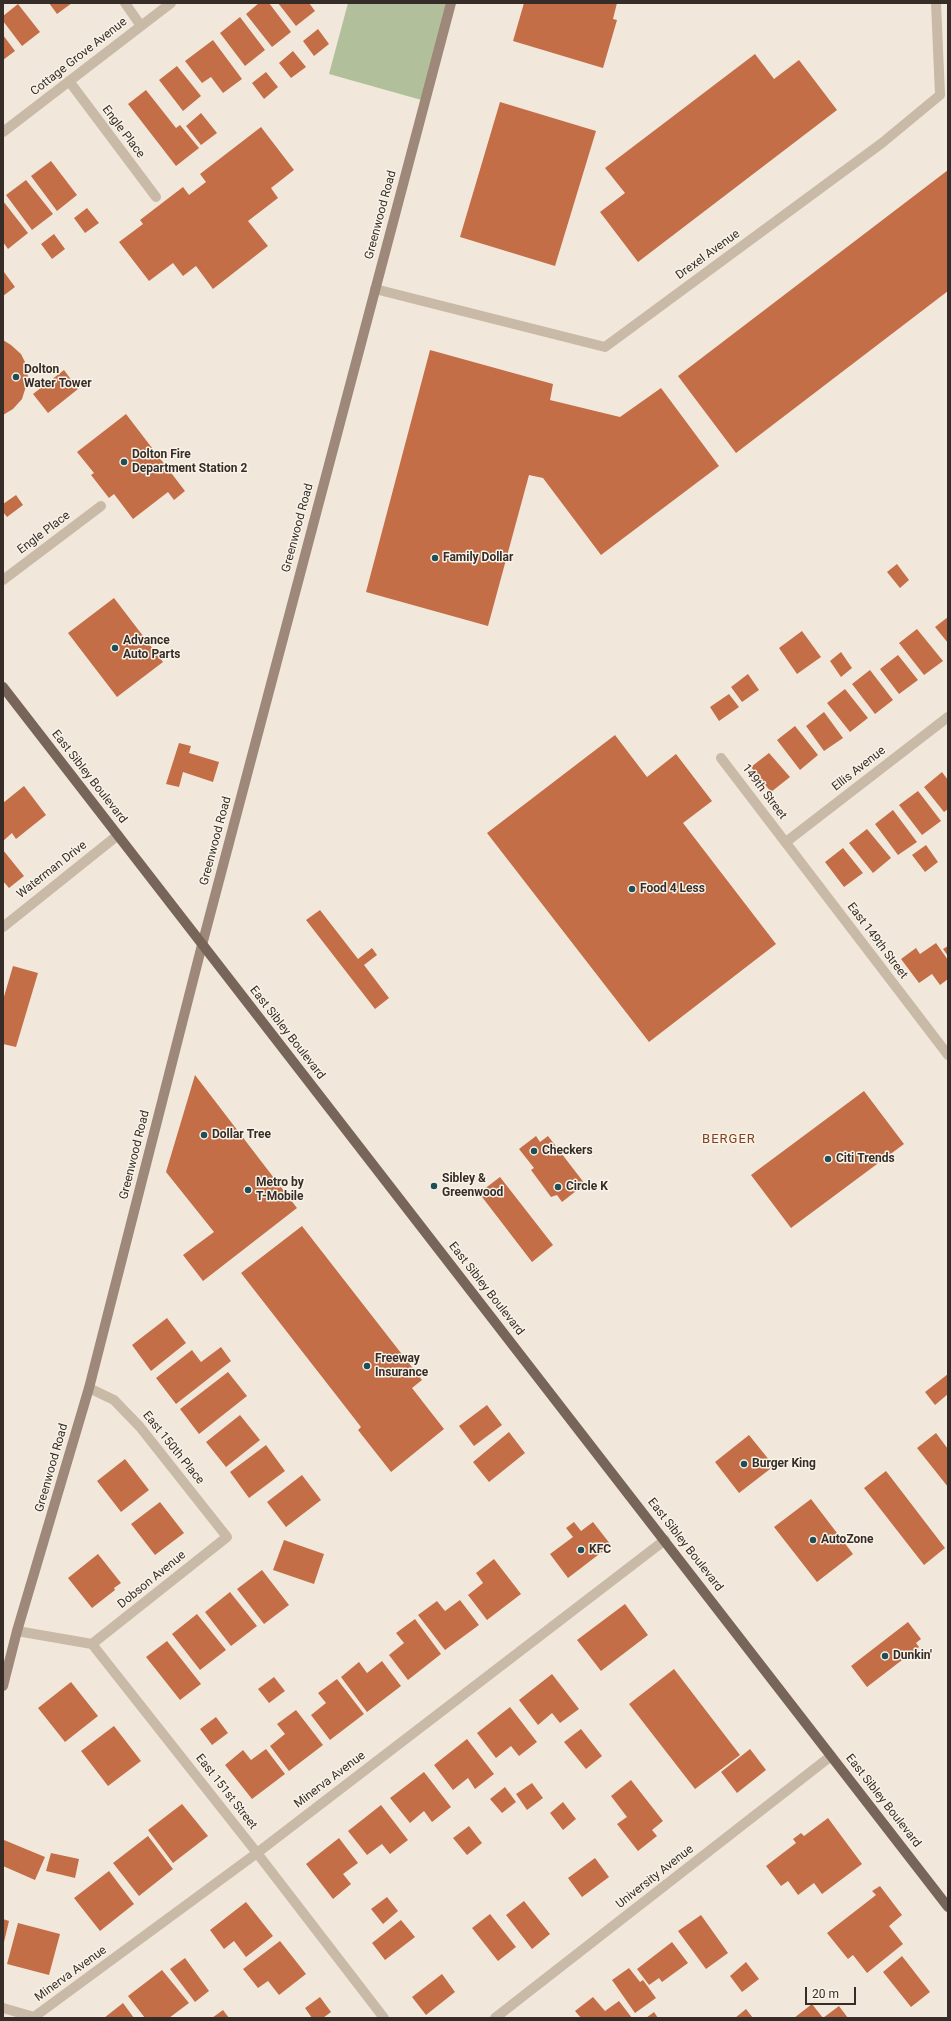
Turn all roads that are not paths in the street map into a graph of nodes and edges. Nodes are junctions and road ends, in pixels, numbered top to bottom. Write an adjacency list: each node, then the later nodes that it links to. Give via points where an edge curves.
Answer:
1 (125, 3): 5 (street)
2 (171, 3): 5 (street, Cottage Grove Avenue)
3 (451, 3): 9 (street, Greenwood Road)
4 (936, 3): 9 (street, Drexel Avenue, via 940,95 882,143 605,347)
5 (141, 26): 6 (street, Cottage Grove Avenue)
6 (69, 82): 7 (street, Cottage Grove Avenue); 8 (street, Engle Place)
7 (3, 132)
8 (156, 197)
9 (375, 289): 18 (street, Greenwood Road)
10 (101, 506): 11 (street, Engle Place)
11 (3, 580)
12 (3, 687): 15 (main road, East Sibley Boulevard)
13 (948, 717): 16 (street, Ellis Avenue)
14 (721, 758): 16 (street, 149th Street)
15 (118, 835): 17 (street, Waterman Drive); 18 (main road, East Sibley Boulevard)
16 (786, 842): 19 (street, East 149th Street)
17 (3, 927)
18 (202, 945): 20 (street, Greenwood Road); 22 (main road, East Sibley Boulevard)
19 (946, 1049)
20 (89, 1388): 21 (street, East 150th Place, via 114,1400 140,1427); 23 (street, Greenwood Road)
21 (227, 1536): 24 (street, Dobson Avenue)
22 (665, 1540): 26 (main road, East Sibley Boulevard); 27 (street, Minerva Avenue)
23 (17, 1631): 24 (street); 25 (street, Greenwood Road)
24 (92, 1644): 27 (street, East 151st Street)
25 (3, 1686)
26 (831, 1756): 28 (main road, East Sibley Boulevard); 31 (street, University Avenue)
27 (257, 1853): 29 (street, Minerva Avenue, via 34,2017); 30 (street, East 151st Street)
28 (948, 1907)
29 (3, 2008)
30 (384, 2018)
31 (494, 2018)

